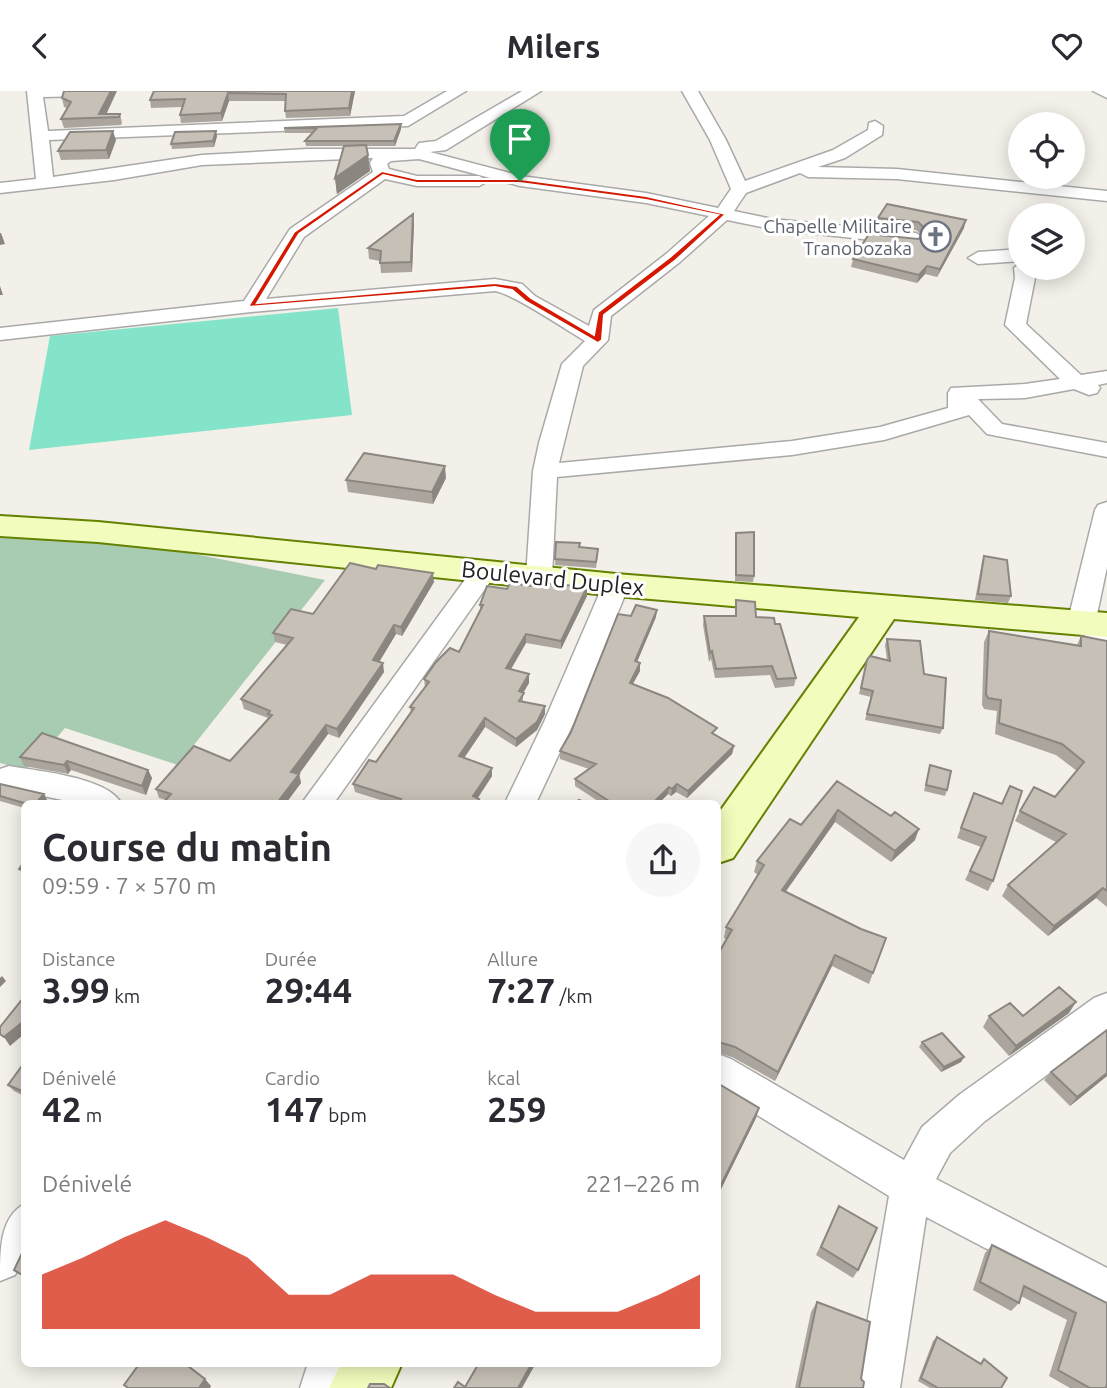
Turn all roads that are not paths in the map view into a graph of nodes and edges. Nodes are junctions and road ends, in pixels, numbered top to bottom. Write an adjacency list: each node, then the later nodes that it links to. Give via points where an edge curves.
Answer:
1 (86, 91): 6 (street)
2 (458, 91): 9 (street, via 408,121)
3 (533, 91): 11 (street)
4 (690, 91): 18 (street)
5 (1101, 91): 7 (street)
6 (35, 92): 10 (street)
7 (1107, 93)
8 (875, 126): 12 (street, via 876,132 839,154)
9 (169, 131): 10 (street); 13 (street)
10 (39, 136): 15 (street)
11 (419, 154): 13 (street, via 202,160); 14 (street, via 386,156 378,163); 16 (street)
12 (791, 171): 18 (street); 19 (street, via 897,174)
13 (127, 173): 15 (street)
14 (382, 173): 16 (street, via 417,181); 25 (street, via 297,233)
15 (45, 181): 17 (street)
16 (520, 181): 20 (street)
17 (0, 188)
18 (740, 189): 20 (street)
19 (1107, 196)
20 (723, 214): 21 (street, via 772,224); 27 (street, via 601,314)
21 (916, 239)
22 (1008, 256): 23 (street)
23 (978, 258)
24 (1025, 280): 28 (street, via 1015,325)
25 (251, 306): 26 (street); 27 (street, via 495,285 514,288)
26 (0, 334)
27 (598, 340): 32 (street, via 573,364)
28 (1076, 382): 29 (street); 30 (street, via 1024,391)
29 (1106, 387)
30 (959, 393): 31 (street, via 995,429); 32 (street, via 959,413 884,433 792,448)
31 (1107, 450)
32 (545, 471): 36 (street)
33 (1107, 510): 39 (street)
34 (0, 526): 35 (main road, Boulevard Duplex, via 98,531)
35 (484, 572): 36 (main road, Boulevard Duplex); 42 (street)
36 (539, 577): 37 (main road, Boulevard Duplex)
37 (616, 585): 38 (main road, Boulevard Duplex); 43 (street)
38 (884, 607): 39 (main road, Boulevard Duplex); 44 (main road)
39 (1098, 627)
40 (9, 778): 41 (street, via 82,792)
41 (99, 800)
42 (319, 800)
43 (521, 800)
44 (721, 842)
45 (1107, 1009): 47 (street, via 936,1139)
46 (721, 1073): 47 (street)
47 (911, 1187): 50 (street); 55 (street)
48 (21, 1228): 49 (street)
49 (0, 1260)
50 (1107, 1291)
51 (329, 1367): 53 (street)
52 (371, 1367): 54 (main road)
53 (322, 1388)
54 (358, 1388)
55 (878, 1388)

